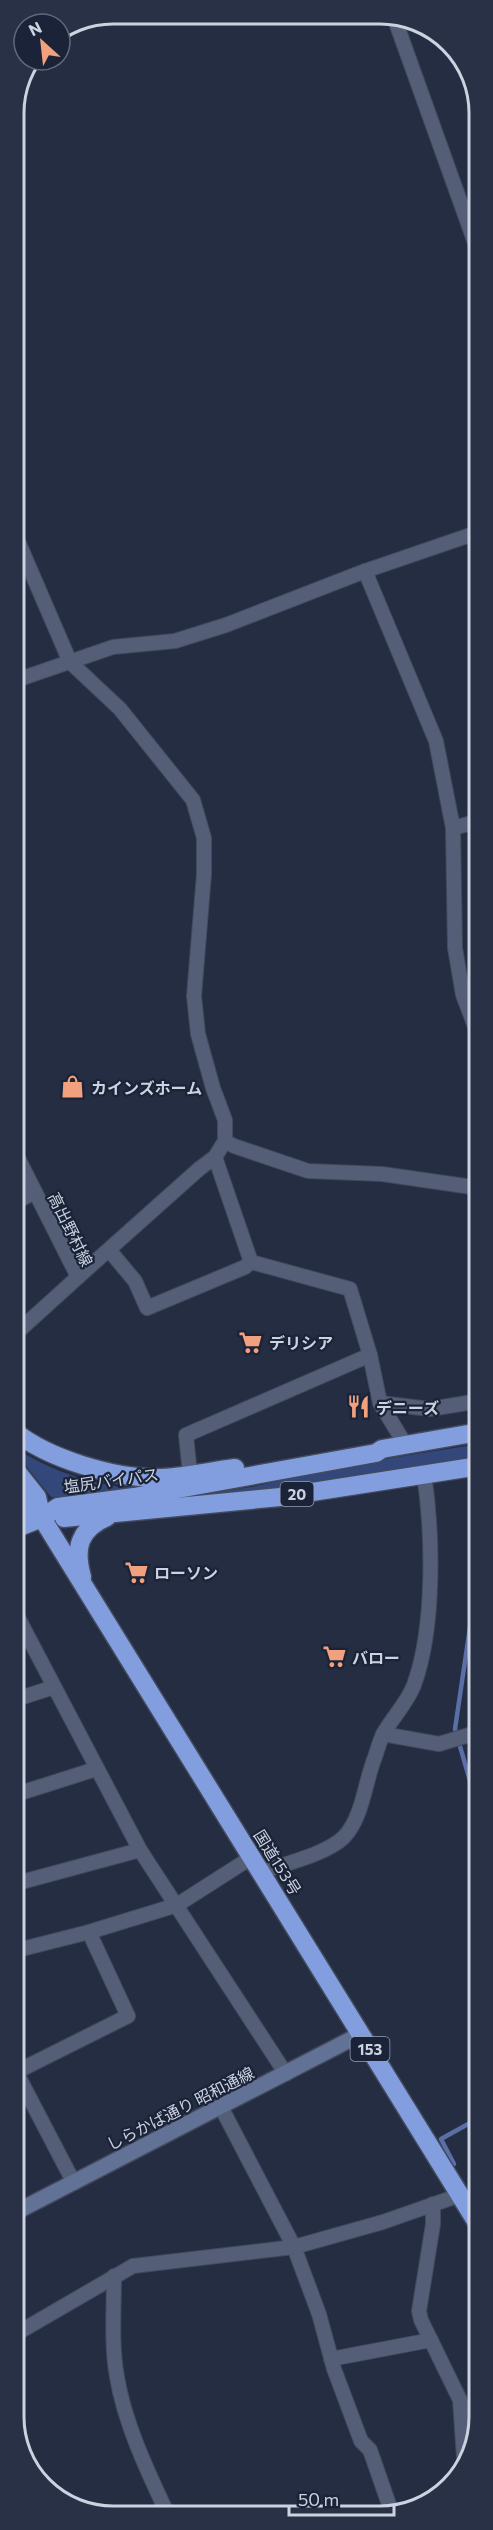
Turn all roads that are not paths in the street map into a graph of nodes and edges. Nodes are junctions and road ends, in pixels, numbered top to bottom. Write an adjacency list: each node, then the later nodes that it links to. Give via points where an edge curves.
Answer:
1 (397, 26): 2 (street)
2 (469, 226)
3 (469, 536): 5 (street)
4 (24, 555): 6 (street)
5 (365, 572): 6 (street, via 175,641 113,646); 9 (street, via 436,741)
6 (70, 662): 7 (street); 11 (street, via 120,709 193,800 204,838 194,996 198,1034 225,1120)
7 (24, 678)
8 (469, 824): 9 (street)
9 (453, 828): 10 (street, via 455,948)
10 (469, 1011)
11 (225, 1141): 12 (street); 14 (street, via 308,1171 382,1174)
12 (215, 1157): 17 (street); 18 (street)
13 (24, 1170): 15 (street, 高出野村線)
14 (469, 1187)
15 (35, 1192): 16 (street); 19 (street, 高出野村線)
16 (24, 1198)
17 (109, 1250): 18 (street, via 135,1281 147,1308); 19 (street)
18 (251, 1262): 21 (street, via 350,1289)
19 (78, 1277): 20 (street, 高出野村線)
20 (24, 1326)
21 (370, 1355): 22 (street); 30 (street, via 186,1434)
22 (380, 1403): 23 (street, via 430,1409); 26 (street)
23 (469, 1403)
24 (469, 1434): 26 (highway, 塩尻バイパス / 20)
25 (24, 1437): 30 (highway, via 48,1451 128,1476)
26 (405, 1444): 27 (highway, 塩尻バイパス / 20)
27 (382, 1449): 30 (highway); 34 (highway, 塩尻バイパス / 20, via 376,1454 213,1484 58,1507)
28 (469, 1467): 29 (highway, 塩尻バイパス / 20)
29 (424, 1473): 33 (highway, 塩尻バイパス / 20, via 280,1497); 40 (street, via 430,1512 425,1643 414,1687)
30 (190, 1474)
31 (24, 1481): 34 (highway, via 37,1497)
32 (24, 1504): 34 (highway)
33 (114, 1514): 34 (highway, 塩尻バイパス / 20); 36 (highway, via 83,1533 78,1563)
34 (42, 1518): 35 (highway); 36 (highway, 国道153号 / 153)
35 (24, 1525)
36 (84, 1585): 45 (highway, 国道153号 / 153)
37 (24, 1629): 38 (street)
38 (54, 1686): 39 (street); 42 (street)
39 (24, 1696)
40 (383, 1734): 41 (street, via 440,1744); 45 (street, via 355,1822 344,1838 326,1848)
41 (469, 1735)
42 (96, 1769): 43 (street); 44 (street)
43 (24, 1792)
44 (140, 1851): 46 (street); 47 (street)
45 (257, 1865): 47 (street); 50 (highway, 国道153号 / 153)
46 (24, 1881)
47 (177, 1905): 48 (street); 52 (street)
48 (89, 1932): 49 (street); 51 (street, via 128,2016)
49 (24, 1948)
50 (361, 2034): 52 (street, しらかば通り 昭和通線); 56 (highway, 国道153号 / 153)
51 (24, 2067)
52 (286, 2074): 54 (street, しらかば通り 昭和通線)
53 (24, 2088): 55 (street)
54 (221, 2107): 55 (street, しらかば通り 昭和通線); 60 (street)
55 (74, 2183): 58 (street, しらかば通り 昭和通線)
56 (460, 2195): 57 (street); 59 (highway, 国道153号 / 153)
57 (434, 2204): 60 (street); 63 (street, via 419,2311)
58 (24, 2208)
59 (469, 2210)
60 (294, 2247): 61 (street, via 133,2266); 64 (street)
61 (114, 2276): 62 (street); 67 (street, via 115,2358 121,2398)
62 (24, 2329)
63 (431, 2340): 64 (street); 65 (street, via 460,2400)
64 (331, 2359): 66 (street)
65 (463, 2448)
66 (389, 2505)
67 (164, 2506)

